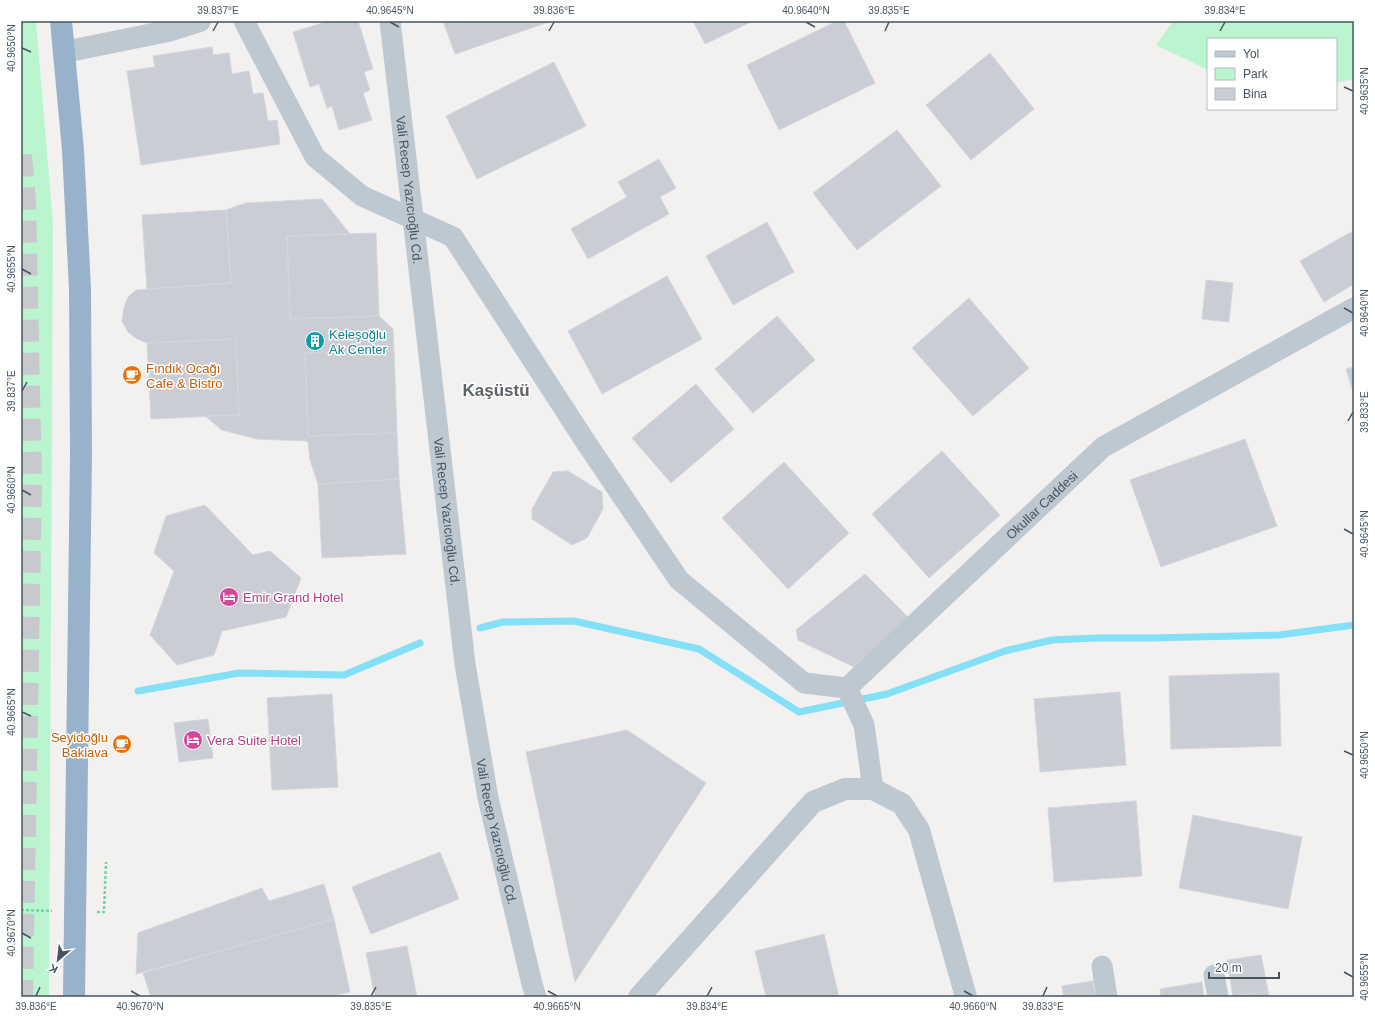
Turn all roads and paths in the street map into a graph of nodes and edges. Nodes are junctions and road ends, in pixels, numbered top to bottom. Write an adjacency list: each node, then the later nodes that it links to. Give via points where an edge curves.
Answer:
1 (61, 21): 5 (highway)
2 (200, 21): 5 (street, via 168,31)
3 (244, 21): 6 (street, via 315,157 362,196)
4 (390, 21): 6 (street, Vali Recep Yazıcıoğlu Cd.)
5 (64, 52): 14 (highway, via 73,150 80,289 81,454)
6 (414, 220): 8 (street, via 453,237 679,580 804,683); 15 (street, Vali Recep Yazıcıoğlu Cd., via 465,664 488,798)
7 (1354, 308): 8 (street, Okullar Caddesi, via 1103,447)
8 (847, 688): 9 (street, via 864,725)
9 (873, 789): 16 (street, via 845,789 813,802); 17 (street, via 902,804 919,830)
10 (106, 862): 11 (path)
11 (104, 912)
12 (1102, 966): 18 (street)
13 (1214, 975): 19 (street)
14 (74, 997)
15 (536, 997)
16 (639, 997)
17 (966, 997)
18 (1107, 997)
19 (1218, 997)

